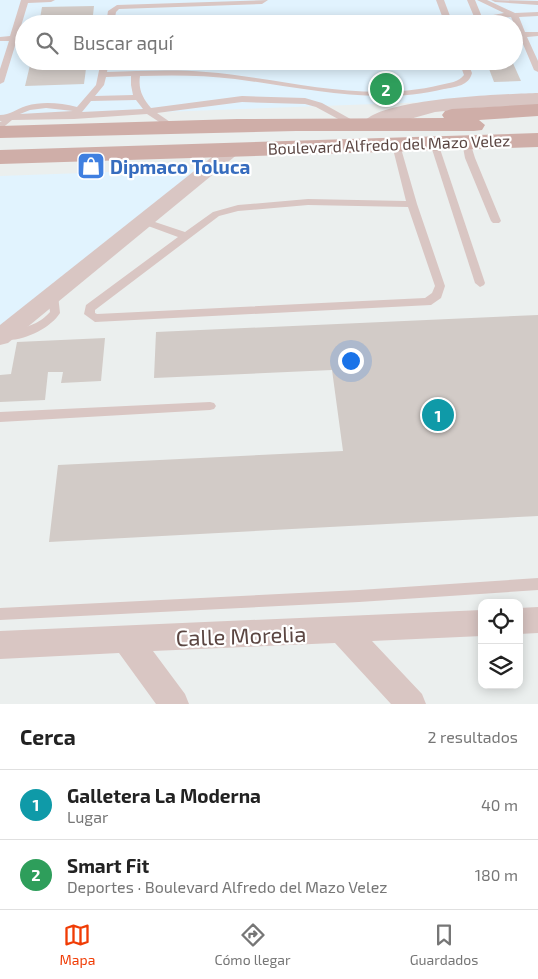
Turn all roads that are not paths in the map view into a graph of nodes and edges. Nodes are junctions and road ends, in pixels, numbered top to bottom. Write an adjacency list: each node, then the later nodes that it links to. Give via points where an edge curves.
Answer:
1 (25, 0): 2 (lane); 10 (lane)
2 (51, 0)
3 (440, 0): 12 (lane)
4 (471, 0): 13 (lane)
5 (481, 0): 14 (lane)
6 (495, 0): 8 (lane)
7 (263, 1): 11 (lane, via 117,7)
8 (538, 3)
9 (538, 14): 14 (lane)
10 (21, 15)
11 (111, 15)
12 (446, 15)
13 (477, 15)
14 (514, 15)
15 (538, 34): 17 (lane)
16 (15, 35): 18 (lane)
17 (523, 35)
18 (14, 38): 19 (lane); 26 (lane)
19 (0, 39)
20 (523, 41): 23 (lane)
21 (103, 70): 25 (lane)
22 (467, 70): 24 (lane, via 463,81 440,89 374,94 203,73)
23 (538, 70)
24 (136, 74): 25 (lane); 27 (lane)
25 (102, 75): 28 (lane, via 100,85)
26 (0, 82)
27 (136, 97): 28 (lane); 30 (lane)
28 (89, 99): 32 (lane)
29 (538, 100): 34 (street, via 443,104 402,112)
30 (149, 110): 32 (lane); 35 (lane, via 242,99 305,101); 38 (lane)
31 (538, 110): 36 (main road, via 470,113)
32 (74, 118): 33 (main road, Boulevard Alfredo del Mazo Velez); 38 (main road, Boulevard Alfredo del Mazo Velez)
33 (3, 122): 39 (lane)
34 (374, 122): 35 (main road, Boulevard Alfredo del Mazo Velez); 36 (main road, Boulevard Alfredo del Mazo Velez)
35 (351, 123): 38 (main road, Boulevard Alfredo del Mazo Velez)
36 (414, 124): 37 (main road, Boulevard Alfredo del Mazo Velez)
37 (538, 124)
38 (170, 126)
39 (0, 127)
40 (538, 140): 41 (main road, Boulevard Alfredo del Mazo Velez)
41 (466, 142): 42 (main road, Boulevard Alfredo del Mazo Velez); 48 (lane)
42 (434, 143): 43 (main road, Boulevard Alfredo del Mazo Velez); 50 (lane)
43 (396, 145): 44 (main road, Boulevard Alfredo del Mazo Velez); 46 (lane)
44 (233, 149): 45 (main road, Boulevard Alfredo del Mazo Velez); 47 (street)
45 (0, 157)
46 (412, 204): 49 (lane, via 308,202 229,210 216,214); 49 (lane, via 440,286 437,295 427,302 95,318 89,314 90,308)
47 (143, 221): 49 (lane); 51 (street)
48 (496, 221)
49 (185, 236)
50 (480, 283)
51 (1, 336)
52 (210, 406): 53 (lane)
53 (0, 417)
54 (538, 584): 55 (lane)
55 (0, 614)
56 (538, 620): 57 (street)
57 (523, 621)
58 (478, 623): 59 (street, Calle Morelia)
59 (342, 630): 60 (street, Calle Morelia); 63 (street)
60 (126, 639): 61 (street, Calle Morelia); 62 (street)
61 (0, 645)
62 (174, 704)
63 (411, 704)

